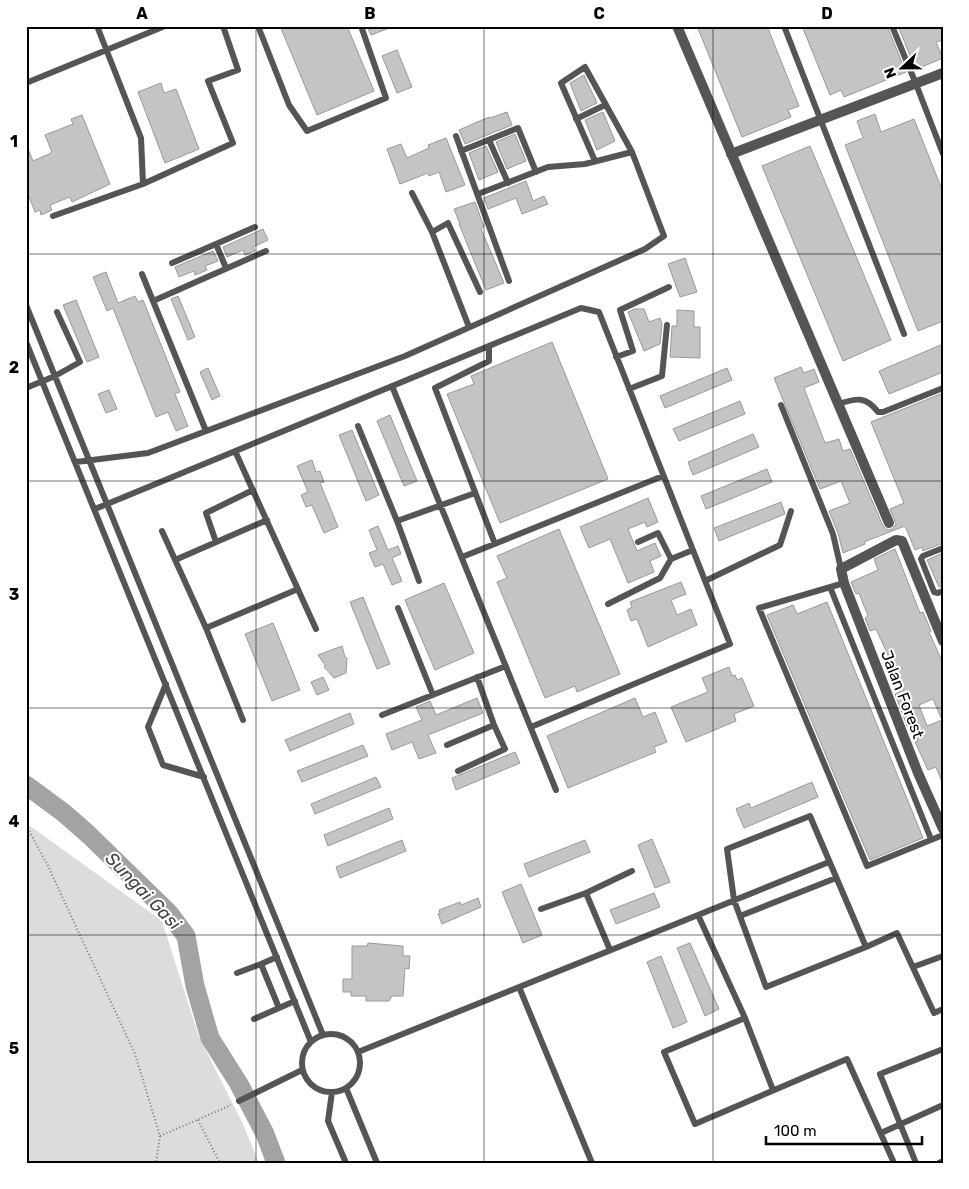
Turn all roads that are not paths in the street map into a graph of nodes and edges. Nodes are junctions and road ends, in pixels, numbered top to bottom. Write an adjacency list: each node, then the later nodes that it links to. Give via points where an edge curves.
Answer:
1 (97, 26): 9 (lane)
2 (164, 26): 9 (lane)
3 (223, 26): 25 (lane, via 238,70 208,81 233,143)
4 (258, 26): 5 (lane, via 289,105 307,131 386,98)
5 (361, 26)
6 (677, 26): 20 (street)
7 (784, 26): 15 (lane)
8 (892, 26): 12 (lane)
9 (108, 50): 11 (lane); 25 (lane, via 141,138)
10 (943, 73): 12 (street)
11 (26, 83)
12 (916, 84): 15 (street); 21 (lane)
13 (605, 105): 14 (lane); 14 (lane, via 585,67 560,83); 19 (lane)
14 (576, 119): 22 (lane)
15 (821, 120): 20 (street); 44 (lane)
16 (456, 136): 18 (lane)
17 (490, 140): 18 (lane); 23 (lane, via 518,128); 24 (lane)
18 (461, 151): 27 (lane)
19 (632, 152): 22 (lane); 43 (lane, via 664,236 646,249)
20 (731, 154): 54 (street)
21 (943, 154)
22 (594, 161): 23 (lane, via 548,167)
23 (536, 172): 24 (lane)
24 (508, 183): 27 (lane)
25 (143, 184): 28 (lane)
26 (412, 193): 30 (lane)
27 (478, 194): 36 (lane)
28 (54, 216)
29 (255, 227): 31 (lane)
30 (432, 232): 38 (lane, via 448,223); 43 (lane)
31 (216, 244): 33 (lane); 34 (lane)
32 (266, 251): 34 (lane)
33 (172, 263)
34 (226, 268): 39 (lane)
35 (142, 274): 39 (lane)
36 (509, 281)
37 (670, 287): 47 (lane, via 620,310 633,350)
38 (480, 292)
39 (153, 301): 57 (lane)
40 (26, 305): 48 (lane)
41 (57, 312): 48 (lane, via 80,362)
42 (667, 325): 53 (lane, via 662,376)
43 (469, 327): 57 (lane, via 405,356)
44 (904, 334)
45 (26, 342): 49 (lane)
46 (489, 346): 47 (lane, via 581,308 599,312); 50 (lane); 63 (lane, via 489,361 435,388)
47 (616, 357): 53 (lane)
48 (55, 376): 49 (lane); 59 (lane)
49 (42, 382): 51 (lane); 60 (lane)
50 (392, 386): 58 (lane); 65 (lane)
51 (26, 388)
52 (943, 388): 54 (lane, via 883,412 859,399)
53 (629, 389): 61 (lane)
54 (839, 404): 70 (street)
55 (781, 405): 80 (lane, via 833,534)
56 (358, 426): 69 (lane)
57 (206, 431): 59 (lane, via 148,453)
58 (235, 451): 62 (lane); 64 (lane)
59 (90, 461): 60 (lane); 64 (lane)
60 (76, 462): 66 (lane)
61 (663, 476): 74 (lane); 76 (lane)
62 (253, 490): 68 (lane); 72 (lane, via 206,513)
63 (475, 493): 65 (lane); 74 (lane)
64 (108, 504): 66 (lane); 128 (lane)
65 (441, 506): 69 (lane); 77 (lane)
66 (95, 509): 94 (lane)
67 (791, 511): 82 (lane, via 780,545)
68 (266, 520): 72 (lane); 85 (lane)
69 (397, 522): 81 (lane)
70 (889, 523)
71 (162, 531): 79 (lane)
72 (216, 542): 79 (lane)
73 (638, 542): 78 (lane, via 658,533)
74 (495, 544): 77 (lane)
75 (943, 548): 86 (lane, via 921,559 934,592)
76 (693, 550): 78 (lane); 82 (lane)
77 (462, 557): 92 (lane)
78 (671, 559): 87 (lane, via 660,578)
79 (175, 560): 89 (lane)
80 (841, 568): 83 (street, Jalan Forest); 91 (street, via 896,540 902,541)
81 (418, 581)
82 (705, 581): 99 (lane, via 730,644)
83 (844, 583): 84 (lane); 104 (street, Jalan Forest)
84 (830, 587): 106 (lane); 106 (lane, via 759,608 867,866)
85 (298, 589): 89 (lane); 90 (lane)
86 (943, 591)
87 (608, 604)
88 (398, 608): 95 (lane)
89 (206, 628): 97 (lane)
90 (316, 629)
91 (943, 641)
92 (506, 666): 93 (lane); 99 (lane)
93 (477, 677): 95 (lane); 98 (lane)
94 (166, 684): 102 (lane); 102 (lane, via 148,727 163,764)
95 (433, 694): 96 (lane)
96 (382, 715)
97 (244, 720)
98 (494, 725): 100 (lane); 101 (lane, via 505,750)
99 (531, 728): 103 (lane)
100 (448, 745)
101 (458, 770)
102 (204, 778): 118 (lane)
103 (556, 790)
104 (943, 829)
105 (943, 835): 106 (lane)
106 (931, 839)
107 (829, 862): 109 (lane); 111 (lane); 111 (lane, via 810,816 794,822 727,849)
108 (632, 871): 110 (lane)
109 (836, 878): 114 (lane); 115 (lane)
110 (586, 893): 112 (lane); 116 (lane)
111 (734, 900): 113 (lane); 114 (lane)
112 (541, 909)
113 (698, 915): 116 (lane); 126 (lane)
114 (740, 916): 115 (lane, via 766,987)
115 (866, 946): 120 (lane, via 896,933)
116 (610, 950): 122 (lane)
117 (943, 956): 120 (lane)
118 (277, 957): 119 (lane); 123 (lane)
119 (261, 964): 121 (lane); 124 (lane)
120 (913, 967): 125 (lane, via 934,1013)
121 (236, 973)
122 (520, 987): 131 (lane); 143 (lane)
123 (295, 1001): 124 (lane); 129 (lane)
124 (279, 1008): 127 (lane)
125 (943, 1008)
126 (745, 1018): 134 (lane); 134 (lane, via 664,1052 695,1124)
127 (254, 1020)
128 (323, 1035): 129 (lane); 131 (lane, via 337,1035 350,1041)
129 (311, 1042): 132 (lane, via 305,1050)
130 (943, 1049): 138 (lane, via 880,1074)
131 (358, 1052): 133 (lane, via 358,1072)
132 (302, 1070): 135 (lane, via 319,1090); 136 (lane)
133 (346, 1088): 135 (lane); 142 (lane)
134 (773, 1090): 139 (lane, via 847,1059)
135 (332, 1092): 141 (lane, via 328,1121)
136 (239, 1102)
137 (943, 1105): 138 (lane)
138 (900, 1124): 139 (lane); 145 (lane)
139 (881, 1133): 144 (lane)
140 (943, 1161): 146 (lane)
141 (346, 1163)
142 (377, 1163)
143 (592, 1163)
144 (894, 1163)
145 (916, 1163)
146 (939, 1163)

